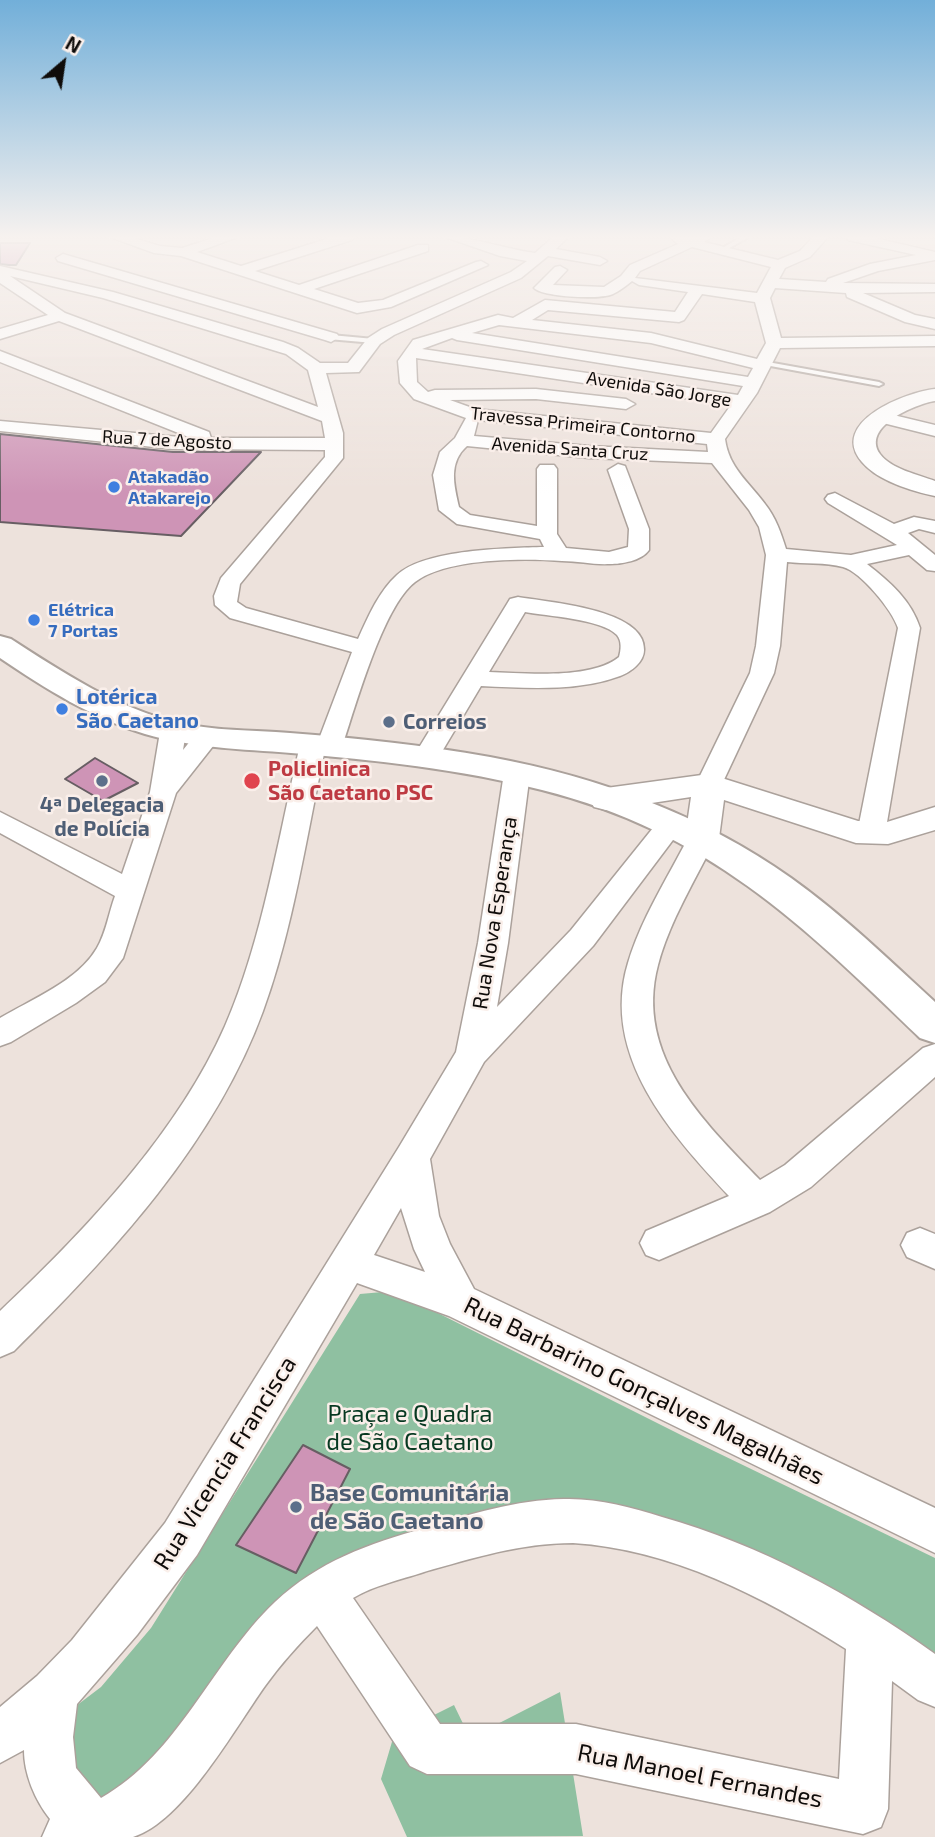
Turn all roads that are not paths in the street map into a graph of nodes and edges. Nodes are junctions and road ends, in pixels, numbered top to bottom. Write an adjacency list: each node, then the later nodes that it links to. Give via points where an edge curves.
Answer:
1 (38, 323): 9 (street)
2 (78, 323): 25 (street)
3 (202, 323): 17 (street, via 277,345)
4 (283, 323): 11 (street)
5 (407, 323): 12 (street)
6 (489, 323): 10 (street)
7 (516, 323): 18 (street, via 651,338 708,350)
8 (773, 323): 14 (street)
9 (0, 334)
10 (450, 334): 15 (street, via 430,338); 18 (street)
11 (331, 337): 12 (lane)
12 (374, 341): 17 (street, via 353,368)
13 (935, 341): 14 (street)
14 (774, 343): 18 (street)
15 (410, 352): 20 (street, via 406,361 409,383); 23 (street, Avenida São Jorge)
16 (0, 356): 30 (street)
17 (316, 368): 25 (street)
18 (764, 369): 19 (lane); 23 (street)
19 (878, 384)
20 (420, 395): 22 (street, via 536,394); 24 (street, Travessa Primeira Contorno)
21 (933, 396): 26 (street, via 903,403)
22 (647, 407)
23 (729, 411): 32 (street)
24 (472, 414): 29 (street); 32 (street, Travessa Primeira Contorno)
25 (328, 417): 31 (street)
26 (881, 417): 28 (street); 35 (street, via 865,436 871,457)
27 (0, 426): 30 (street, Rua 7 de Agosto)
28 (935, 431)
29 (463, 440): 32 (street, Avenida Santa Cruz, via 589,453); 39 (street, via 449,452 443,475 452,514)
30 (222, 444): 31 (street, Rua 7 de Agosto)
31 (334, 444): 46 (street, via 334,458 327,470 229,583 226,605 238,613)
32 (717, 449): 42 (street, via 769,527)
33 (547, 468): 39 (street)
34 (618, 470): 41 (street, via 639,529 638,550 619,558)
35 (935, 489)
36 (835, 499): 38 (street)
37 (935, 527): 38 (street)
38 (902, 529): 40 (street)
39 (547, 534): 41 (street)
40 (912, 548): 43 (street); 44 (street)
41 (559, 554): 46 (street, via 449,560 417,571 394,591)
42 (777, 555): 43 (street); 53 (street, via 762,673)
43 (851, 561): 59 (street, via 895,601 909,628)
44 (935, 565)
45 (0, 645): 48 (main road, via 76,694)
46 (365, 648): 50 (street)
47 (473, 679): 47 (street, via 519,604 603,621 624,630 632,641 631,655 622,667 603,674); 51 (street)
48 (173, 732): 49 (main road); 54 (street)
49 (208, 736): 50 (main road); 54 (street)
50 (321, 746): 51 (main road); 70 (street, via 268,945 240,1028 180,1132 118,1212)
51 (425, 758): 52 (main road)
52 (517, 773): 55 (main road); 63 (street, Rua Nova Esperança)
53 (709, 784): 55 (street); 58 (street); 59 (street, via 836,827)
54 (163, 792): 60 (street)
55 (606, 799): 58 (main road)
56 (935, 818): 59 (street)
57 (0, 821): 60 (street)
58 (686, 831): 61 (main road, via 755,871 822,923); 63 (street, Rua Vicencia Francisca); 66 (street, via 639,980 637,1022 647,1062 667,1099)
59 (871, 834)
60 (130, 891): 62 (street, via 112,950 94,974)
61 (935, 1027)
62 (0, 1033)
63 (472, 1053): 65 (street, Rua Vicencia Francisca)
64 (935, 1057): 66 (street, via 798,1176)
65 (412, 1158): 68 (street, Rua Vicencia Francisca); 69 (street, via 421,1216)
66 (757, 1201): 67 (street)
67 (659, 1243)
68 (348, 1263): 69 (street, Rua Barbarino Gonçalves Magalhães); 75 (street, Rua Vicencia Francisca, via 180,1539 100,1644)
69 (460, 1302): 71 (street, Rua Barbarino Gonçalves Magalhães)
70 (0, 1338)
71 (935, 1531)
72 (323, 1594): 73 (street, via 366,1568 473,1535 564,1521 615,1526 726,1560 793,1591); 73 (street, Rua Manoel Fernandes, via 427,1749 576,1749 863,1809); 77 (street, via 290,1619 167,1780 128,1811)
73 (870, 1639): 74 (street)
74 (935, 1683)
75 (54, 1693): 76 (street, Rua Vicencia Francisca); 77 (street, via 47,1745 54,1784)
76 (0, 1738)
77 (83, 1833)

